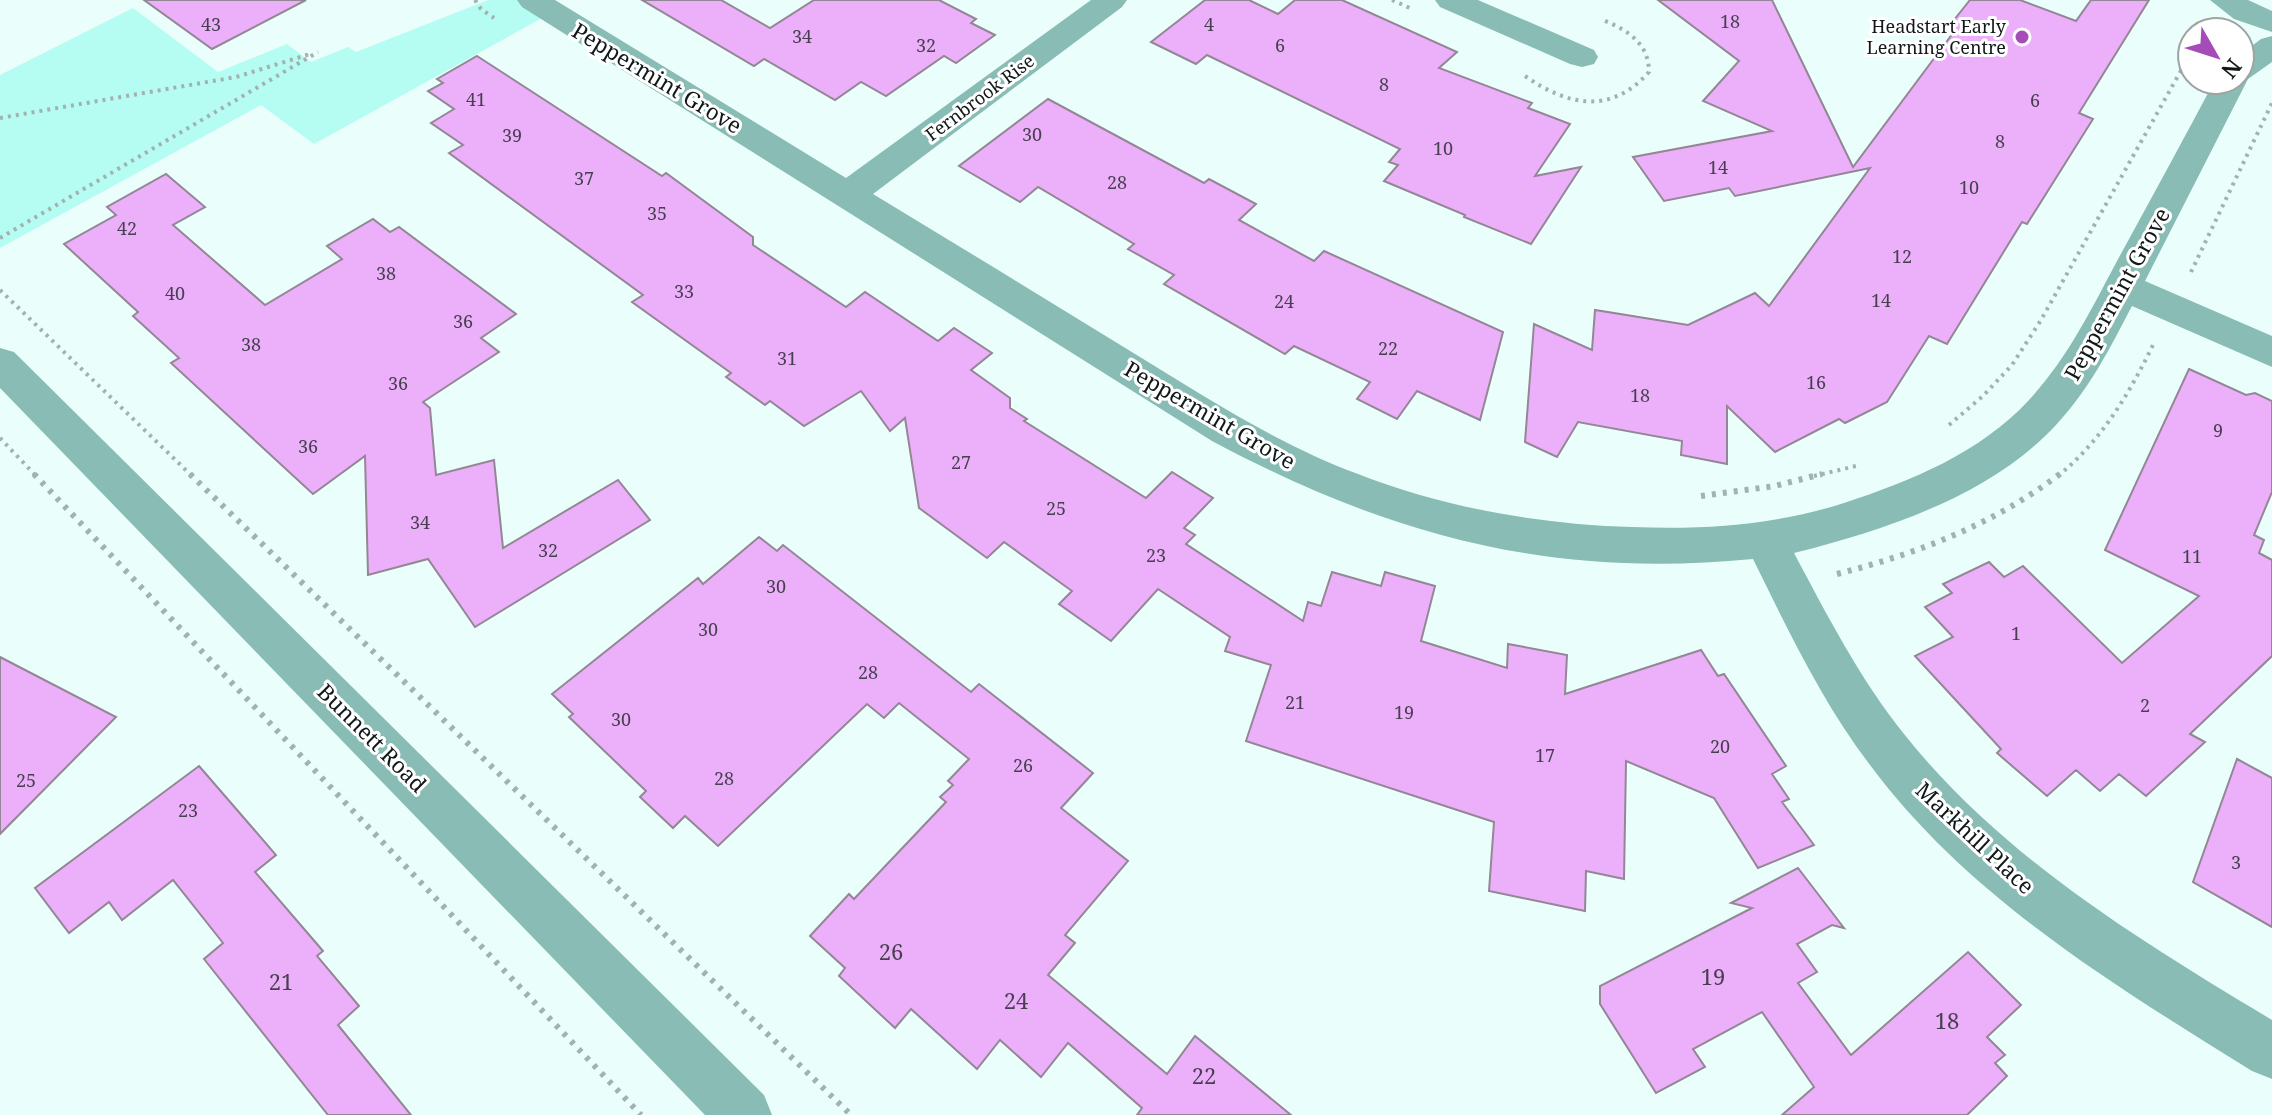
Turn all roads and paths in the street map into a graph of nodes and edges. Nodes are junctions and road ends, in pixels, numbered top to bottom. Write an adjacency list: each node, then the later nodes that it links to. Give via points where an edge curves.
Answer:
1 (533, 0): 13 (street, Peppermint Grove)
2 (1111, 0): 13 (street, Fernbrook Rise)
3 (1451, 0): 7 (street)
4 (2229, 12): 5 (street)
5 (2272, 22)
6 (2272, 46): 8 (street)
7 (1582, 57)
8 (2256, 58)
9 (2176, 79): 20 (path, via 2012,365)
10 (2224, 96): 16 (street, Peppermint Grove)
11 (2272, 103): 15 (path)
12 (0, 118): 14 (path, via 236,77 318,52)
13 (848, 194): 24 (street, Peppermint Grove, via 1227,430 1342,486 1483,528 1553,539 1695,545)
14 (0, 238)
15 (2185, 283)
16 (2124, 287): 18 (street); 24 (street, Peppermint Grove, via 2060,396 2010,446 1962,475 1890,504 1829,526)
17 (0, 290): 30 (path)
18 (2272, 352)
19 (0, 363): 29 (street, Bunnett Road)
20 (1943, 430)
21 (0, 438): 28 (path)
22 (1862, 464): 23 (path, via 1775,486)
23 (1699, 496)
24 (1765, 540): 27 (street, Markhill Place, via 1841,682 1889,752 1934,802 2073,925)
25 (1832, 575): 26 (path)
26 (1839, 587)
27 (2272, 1051)
28 (641, 1115)
29 (744, 1115)
30 (851, 1115)

